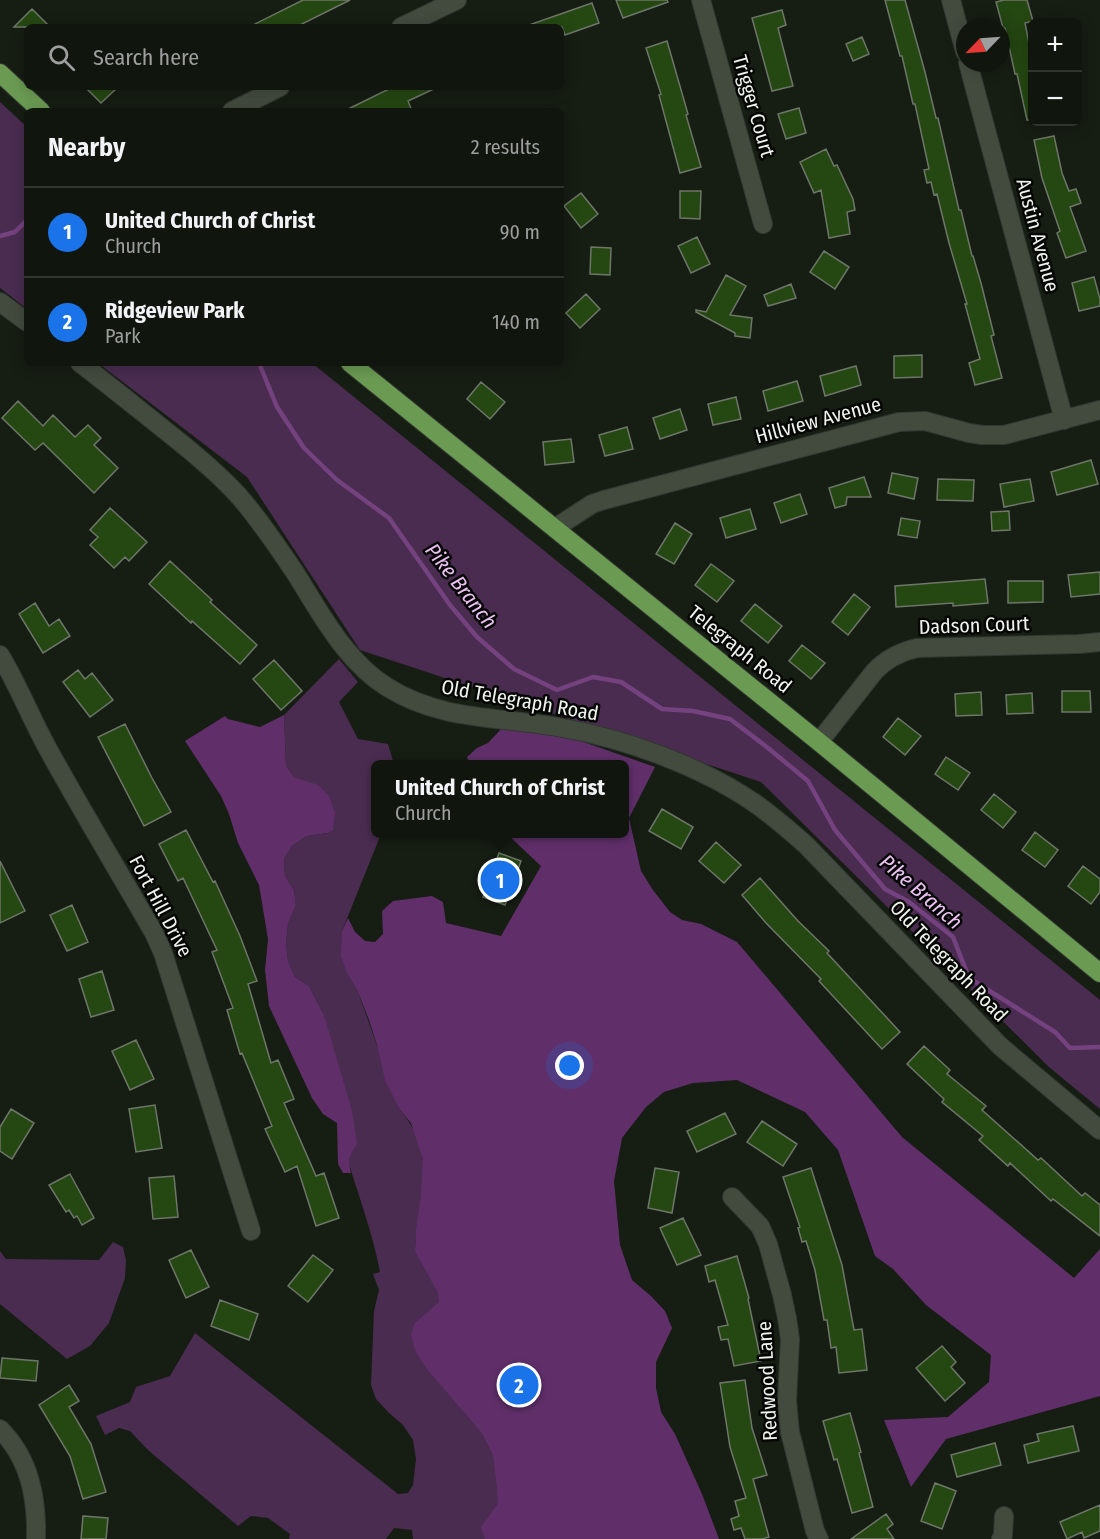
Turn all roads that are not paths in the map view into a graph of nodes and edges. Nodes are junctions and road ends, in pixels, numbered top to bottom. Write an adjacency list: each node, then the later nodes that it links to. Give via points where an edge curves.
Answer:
1 (457, 0): 5 (street)
2 (701, 0): 11 (street, Trigger Court)
3 (951, 0): 4 (street)
4 (956, 19)
5 (407, 24)
6 (970, 72): 17 (street, Austin Avenue)
7 (0, 73): 9 (main road)
8 (274, 90): 10 (street)
9 (38, 108)
10 (238, 108)
11 (763, 224)
12 (0, 302): 13 (street)
13 (24, 320)
14 (84, 366): 23 (street, Old Telegraph Road, via 218,474 238,495 335,636 365,671 384,686 440,711 564,728 637,747 701,772 752,801 806,845 1000,1046)
15 (354, 366): 18 (main road, Telegraph Road)
16 (1100, 410): 17 (street, Hillview Avenue)
17 (1064, 420): 18 (street, Hillview Avenue, via 1015,433 982,435 925,421 899,422 604,500)
18 (555, 528): 21 (main road, Telegraph Road)
19 (1100, 642): 21 (street, Dadson Court, via 904,651 881,664)
20 (0, 655): 25 (street, Fort Hill Drive, via 49,752 163,953)
21 (819, 742): 22 (main road, Telegraph Road)
22 (1098, 969)
23 (1100, 1130)
24 (732, 1197): 29 (street, Redwood Lane, via 760,1226 782,1295 790,1339 790,1432)
25 (251, 1231)
26 (0, 1429): 28 (street, via 18,1452 32,1485)
27 (1004, 1516): 30 (street)
28 (36, 1539)
29 (819, 1539)
30 (1001, 1539)

